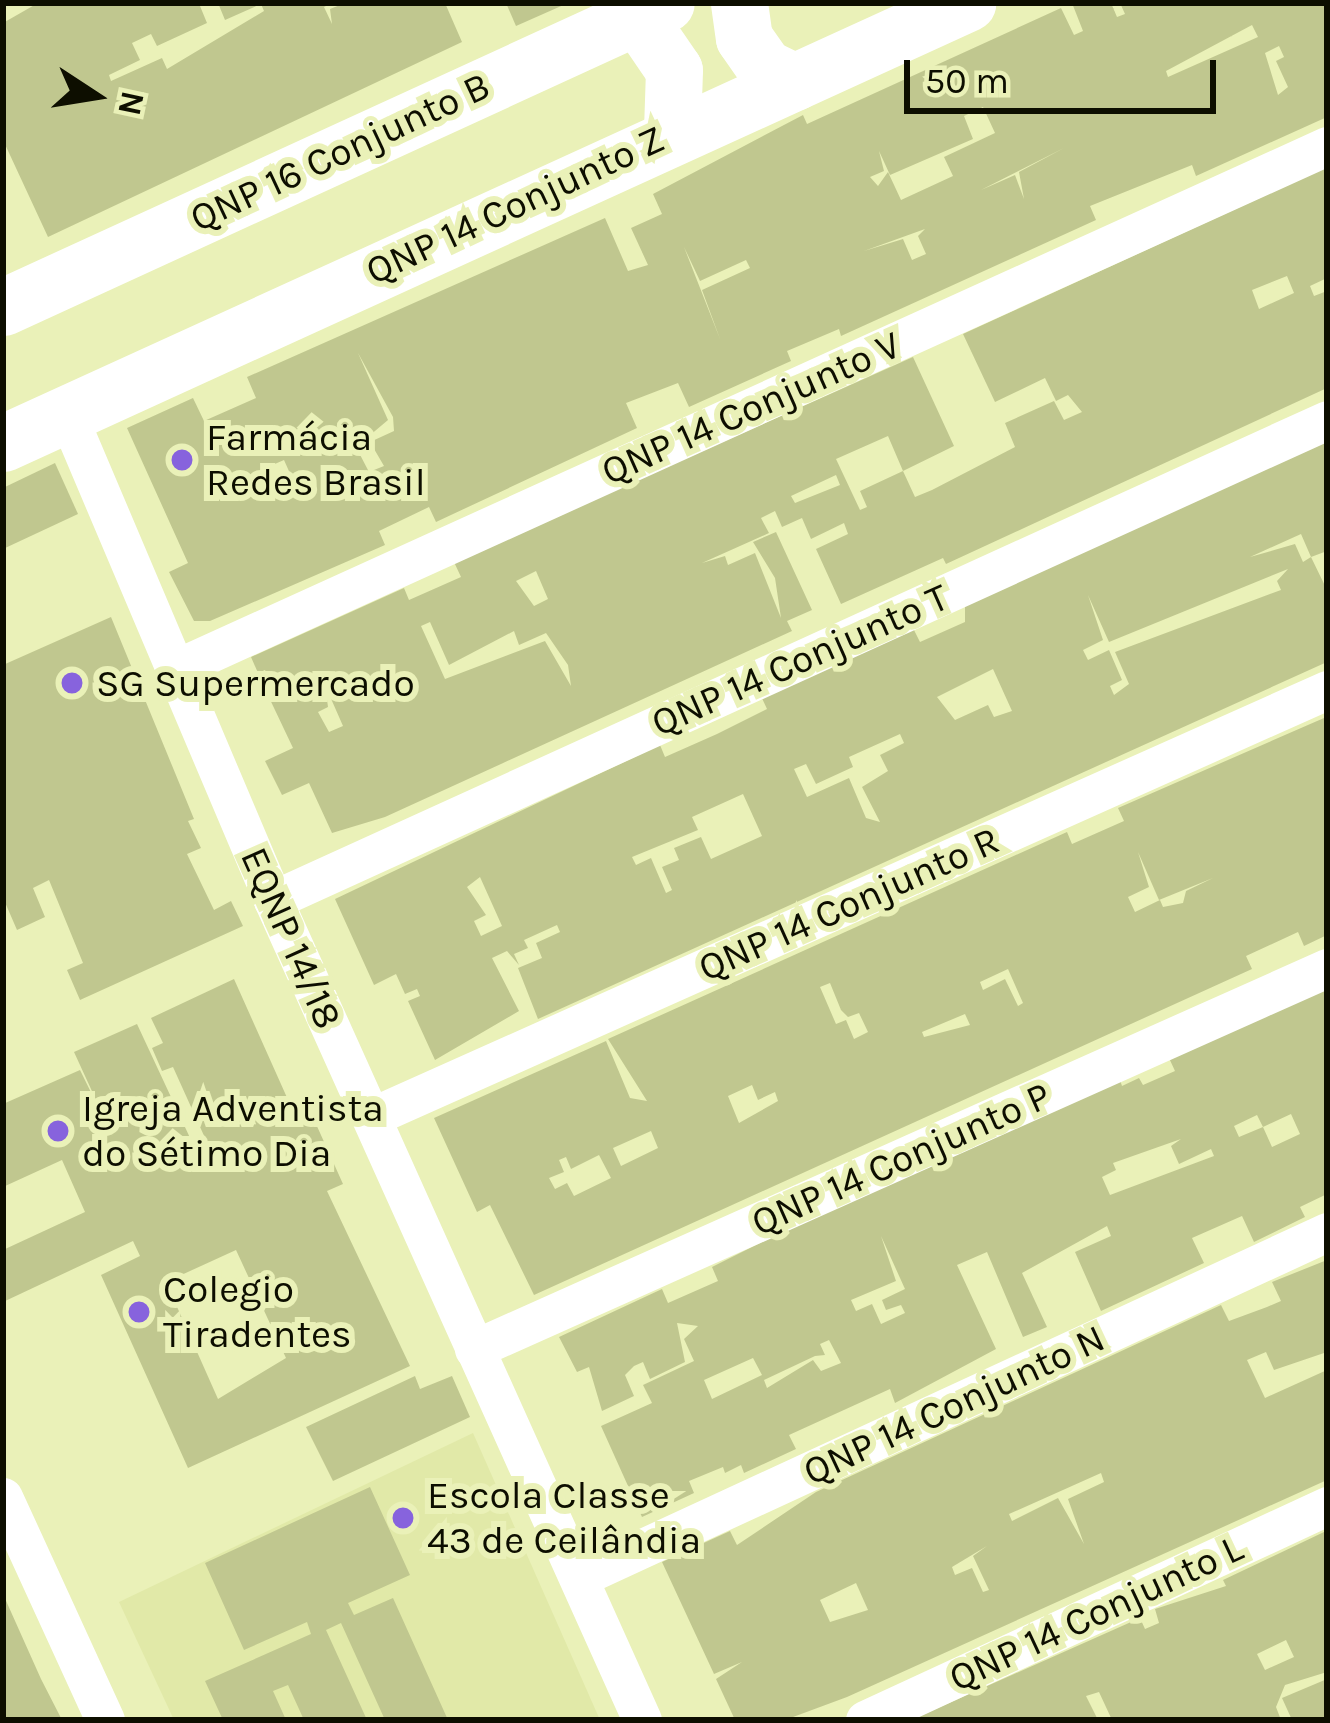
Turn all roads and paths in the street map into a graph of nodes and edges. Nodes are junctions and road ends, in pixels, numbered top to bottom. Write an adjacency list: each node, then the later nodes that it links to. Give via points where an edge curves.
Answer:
1 (739, 3): 4 (street, via 744,38 764,67)
2 (967, 3): 4 (street, QNP 14 Conjunto Z)
3 (652, 10): 5 (street, via 674,70); 7 (street, QNP 16 Conjunto B)
4 (795, 82): 5 (street, QNP 14 Conjunto Z)
5 (672, 131): 8 (street, QNP 14 Conjunto Z)
6 (1327, 146): 11 (street, QNP 14 Conjunto V)
7 (7, 295)
8 (67, 414): 10 (street, QNP 14 Conjunto Z); 11 (street, EQNP 14/18)
9 (1327, 419): 13 (street, QNP 14 Conjunto T)
10 (3, 443)
11 (175, 669): 13 (street, EQNP 14/18)
12 (1327, 690): 15 (street, QNP 14 Conjunto R)
13 (272, 900): 15 (street, EQNP 14/18)
14 (1327, 968): 17 (street, QNP 14 Conjunto P)
15 (371, 1117): 17 (street, EQNP 14/18)
16 (1327, 1232): 21 (street, QNP 14 Conjunto N)
17 (474, 1348): 21 (street, EQNP 14/18)
18 (3, 1497): 20 (street)
19 (1327, 1505): 24 (street, QNP 14 Conjunto L)
20 (17, 1562): 22 (street)
21 (580, 1577): 23 (street, EQNP 14/18)
22 (105, 1720)
23 (642, 1720)
24 (865, 1720)

